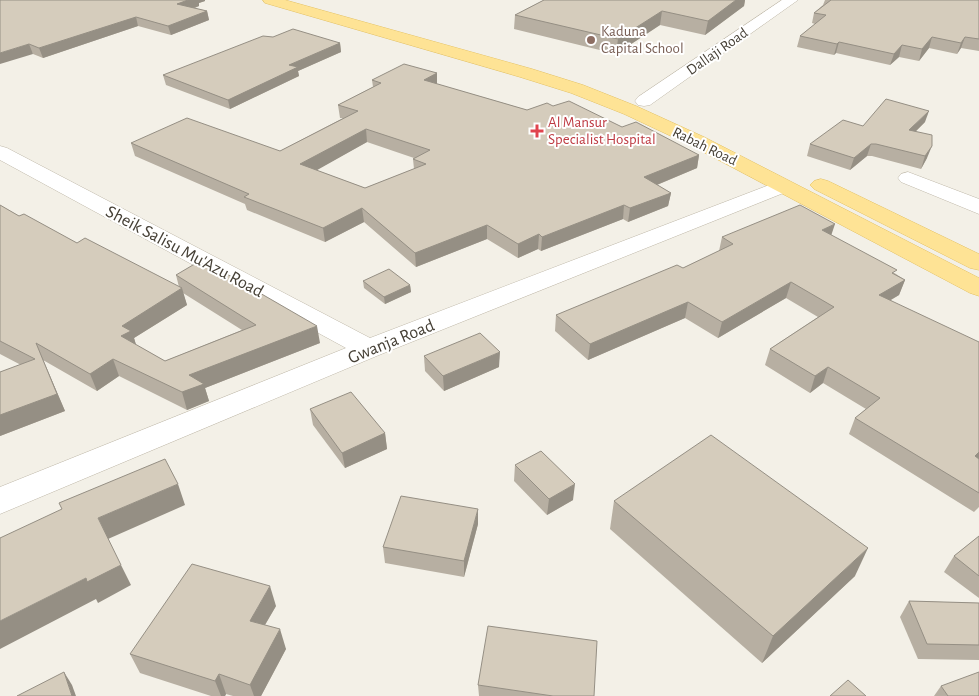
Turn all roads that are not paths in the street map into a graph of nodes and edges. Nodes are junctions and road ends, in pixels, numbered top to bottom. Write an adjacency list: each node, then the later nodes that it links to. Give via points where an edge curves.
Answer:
1 (270, 0): 8 (main road, Rabah Road, via 577,89)
2 (306, 0): 4 (main road, Rabah Road, via 538,64)
3 (791, 0): 4 (street, Dallaji Road)
4 (644, 101): 5 (main road, Rabah Road)
5 (753, 151)
6 (0, 152): 12 (street, Sheik Salisu Mu'Azu Road)
7 (908, 178): 9 (street)
8 (794, 181): 10 (main road, Rabah Road); 11 (main road, Rabah Road); 12 (street, Gwanja Road)
9 (979, 207)
10 (979, 263)
11 (979, 288)
12 (370, 349): 13 (street, Gwanja Road)
13 (0, 501)

